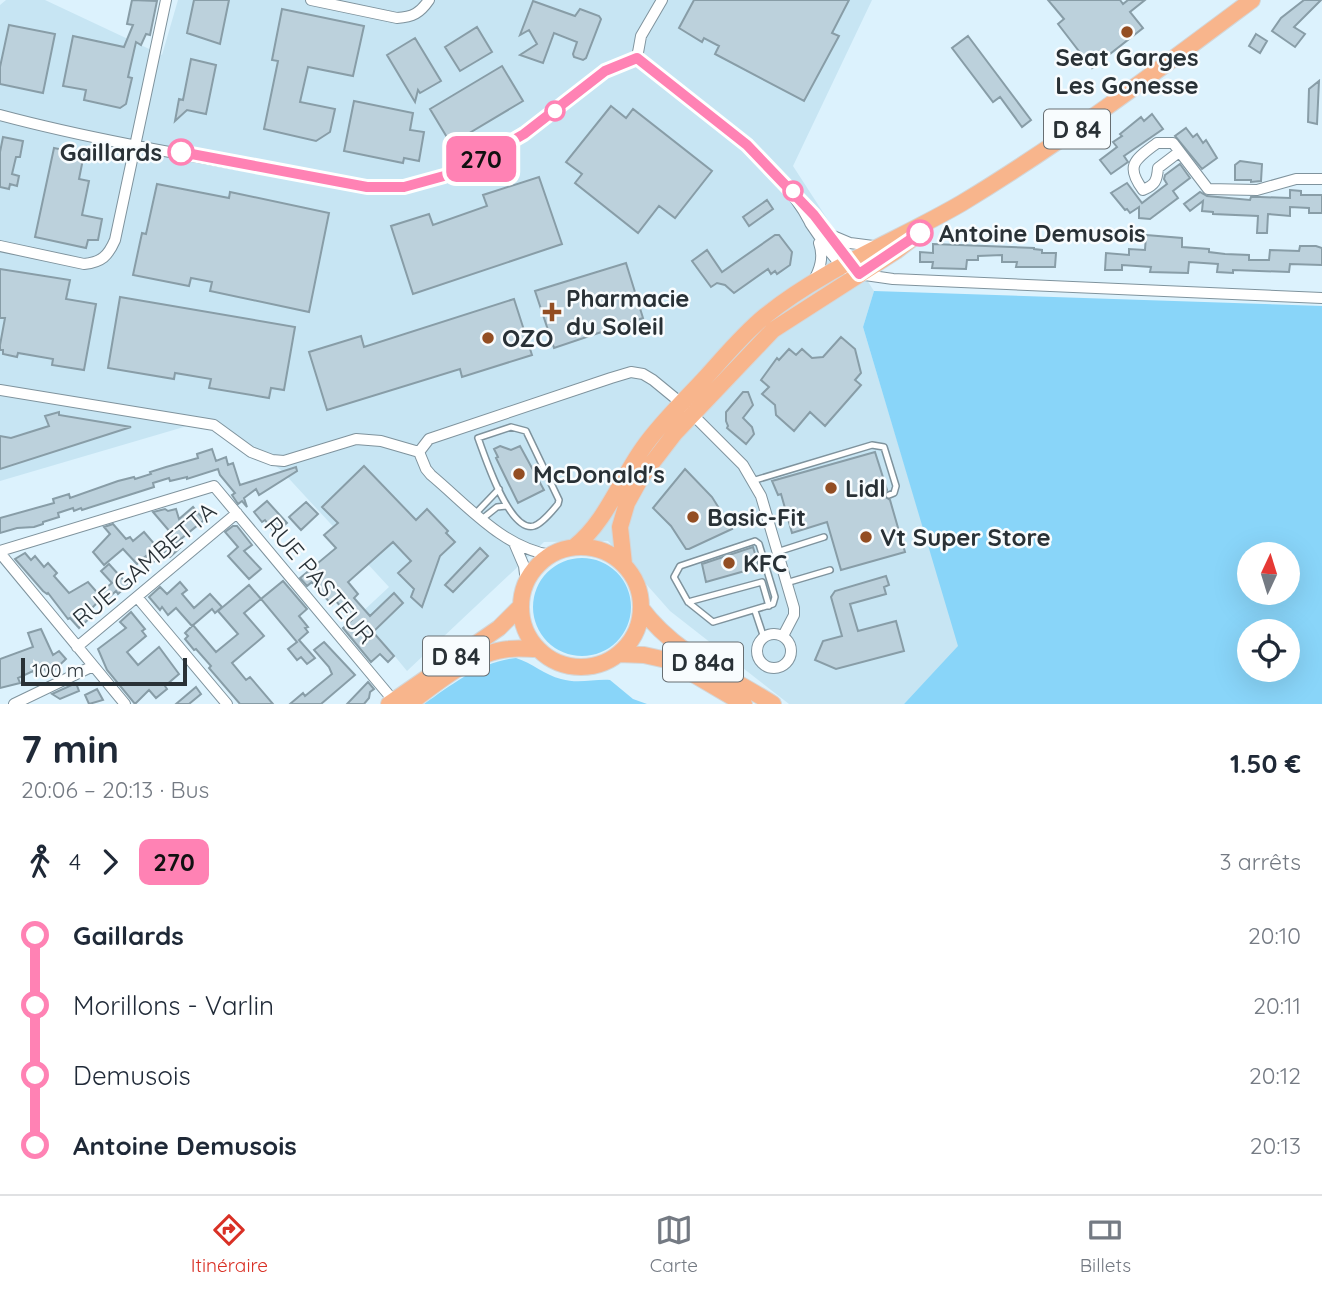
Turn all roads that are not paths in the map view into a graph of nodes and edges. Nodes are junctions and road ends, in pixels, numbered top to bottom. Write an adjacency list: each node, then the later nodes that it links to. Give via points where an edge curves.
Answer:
1 (166, 0): 8 (street)
2 (311, 0): 3 (street, via 397,18 411,17)
3 (429, 0)
4 (662, 0): 6 (street, via 641,36)
5 (1252, 0): 12 (main road, D 84, via 1078,128)
6 (637, 58): 8 (street, via 605,71 524,134 481,159 404,187 367,187); 11 (street, via 747,145)
7 (0, 115): 8 (street)
8 (136, 144): 16 (street, via 108,255 85,264)
9 (1179, 152): 9 (street, via 1158,168 1152,187 1143,190 1132,171 1136,159 1157,143 1173,144); 10 (street, via 1208,189 1257,190 1296,179)
10 (1322, 179)
11 (790, 189): 13 (street); 14 (street)
12 (958, 205): 15 (main road, D 84); 17 (main road, D 84, via 896,251)
13 (810, 223): 17 (street); 18 (street, via 822,251 821,266)
14 (828, 232): 15 (street, via 850,243); 17 (street)
15 (880, 245): 17 (main road, D 84)
16 (0, 246)
17 (850, 268): 18 (main road, D 84); 19 (street, via 893,279); 22 (main road, D 84, via 773,330)
18 (810, 286): 21 (main road, D 84, via 755,324)
19 (1322, 298)
20 (0, 390): 23 (street, via 214,425 251,452 272,460 284,461 356,439)
21 (681, 403): 22 (street); 23 (street, via 653,380 631,372 429,439); 32 (main road, D 84, via 646,443 598,522)
22 (692, 416): 24 (street, via 743,465); 36 (main road, D 84, via 642,476 627,503 621,527)
23 (419, 452): 29 (street, via 426,469)
24 (752, 481): 26 (lane, via 872,445 884,447 895,486 894,493); 34 (street, via 761,496)
25 (499, 489): 27 (lane); 27 (lane, via 478,438 511,427 526,431 558,504 537,525 528,526); 29 (lane)
26 (888, 495)
27 (506, 506): 29 (lane)
28 (237, 513): 33 (street, RUE PASTEUR, via 214,486); 40 (street, RUE GAMBETTA); 52 (street, RUE PASTEUR)
29 (479, 516): 31 (street)
30 (824, 537): 34 (lane)
31 (515, 545): 35 (street); 38 (street)
32 (574, 547): 35 (main road); 36 (main road, via 600,550)
33 (0, 552): 48 (street)
34 (777, 552): 39 (street)
35 (551, 555): 38 (main road, via 536,566)
36 (624, 564): 44 (main road, via 637,585)
37 (830, 570): 39 (lane)
38 (526, 582): 42 (main road)
39 (786, 583): 46 (street, via 794,615)
40 (137, 597): 48 (street, RUE GAMBETTA); 55 (street)
41 (688, 602): 43 (lane, via 762,582); 43 (lane, via 674,577 680,566 755,541 775,597); 45 (lane, via 713,622)
42 (521, 606): 49 (main road, via 525,630); 52 (main road, D 84, via 499,628)
43 (769, 606): 45 (lane)
44 (641, 608): 50 (main road, via 635,634); 57 (main road, D 84a, via 678,647)
45 (755, 611): 47 (lane)
46 (783, 636): 47 (street); 47 (street, via 790,645 790,656 783,665 772,667 759,658 758,647)
47 (764, 638)
48 (77, 646): 51 (street)
49 (537, 649): 50 (main road, via 564,665 579,667 607,662); 52 (main road, D 84, via 507,649 478,659)
50 (619, 654): 56 (main road, D 84A, via 671,661)
51 (93, 666): 53 (street); 54 (street)
52 (397, 703)
53 (13, 704)
54 (125, 704)
55 (227, 704)
56 (744, 704)
57 (773, 704)

